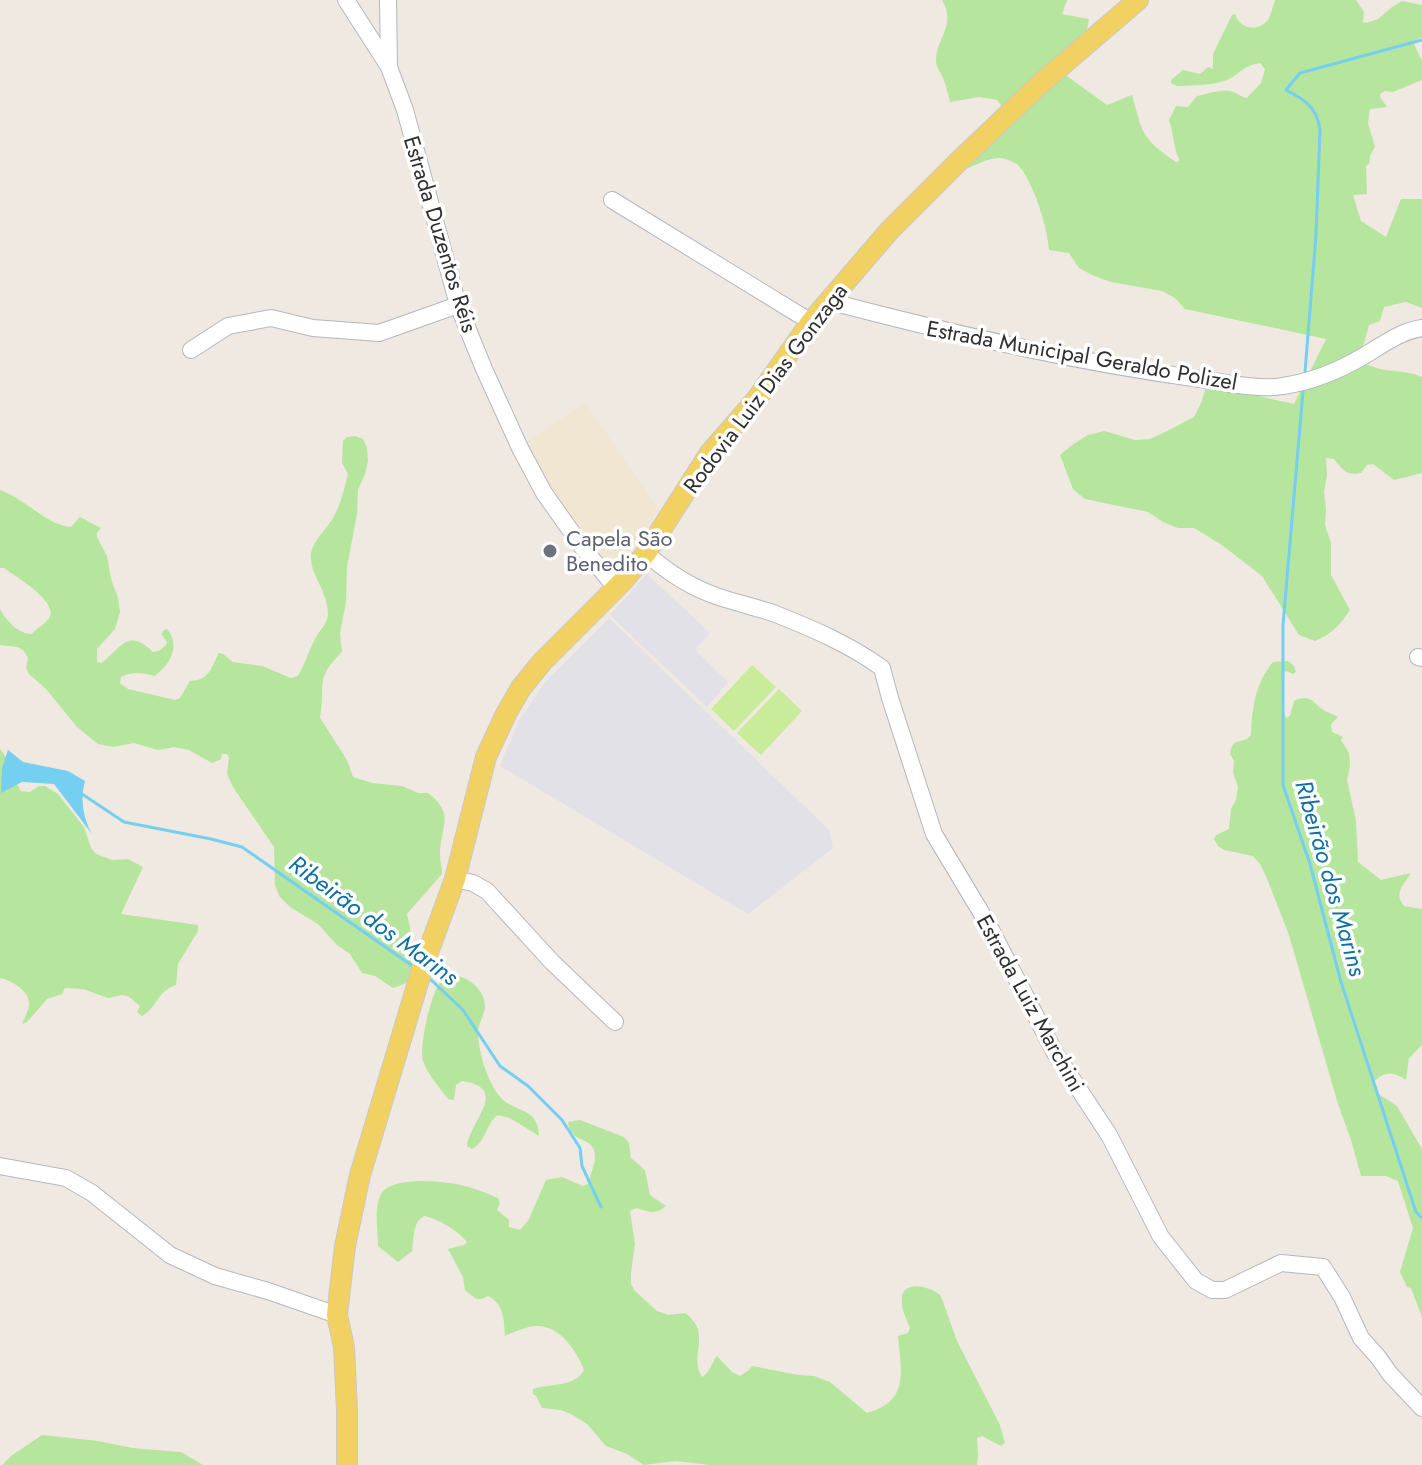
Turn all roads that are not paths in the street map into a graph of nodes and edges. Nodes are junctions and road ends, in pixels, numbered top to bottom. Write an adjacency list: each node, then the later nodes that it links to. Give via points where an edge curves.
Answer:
1 (346, 0): 4 (street, Estrada Duzentos Réis)
2 (388, 0): 4 (street)
3 (1138, 0): 6 (main road, Rodovia Luiz Dias Gonzaga, via 957,163)
4 (389, 67): 7 (street, Estrada Duzentos Réis)
5 (612, 200): 8 (street)
6 (828, 301): 8 (main road, Rodovia Luiz Dias Gonzaga); 9 (street, Estrada Municipal Geraldo Polizel, via 1136,370 1251,386 1310,380 1363,357 1396,335)
7 (458, 305): 10 (street, via 379,333 313,328 271,318 228,326); 12 (street, Estrada Duzentos Réis, via 544,493)
8 (811, 322): 11 (main road, Rodovia Luiz Dias Gonzaga, via 756,400 710,453)
9 (1422, 328)
10 (191, 350)
11 (646, 553): 12 (main road, Rodovia Luiz Dias Gonzaga); 17 (street, Estrada Luiz Marchini, via 694,585 819,633 882,668 934,834 1055,1053 1109,1135 1161,1237 1196,1281 1212,1290 1225,1290 1281,1263 1323,1267 1361,1338)
12 (616, 588): 13 (main road, Rodovia Luiz Dias Gonzaga, via 542,662 506,714 486,757)
13 (455, 879): 14 (street, via 487,891); 16 (main road, Rodovia Luiz Dias Gonzaga, via 360,1175)
14 (615, 1022)
15 (0, 1166): 16 (street, via 66,1178 170,1255 215,1276)
16 (337, 1315): 18 (main road, Rodovia Luiz Dias Gonzaga, via 344,1347)
17 (1422, 1408)
18 (347, 1465)

